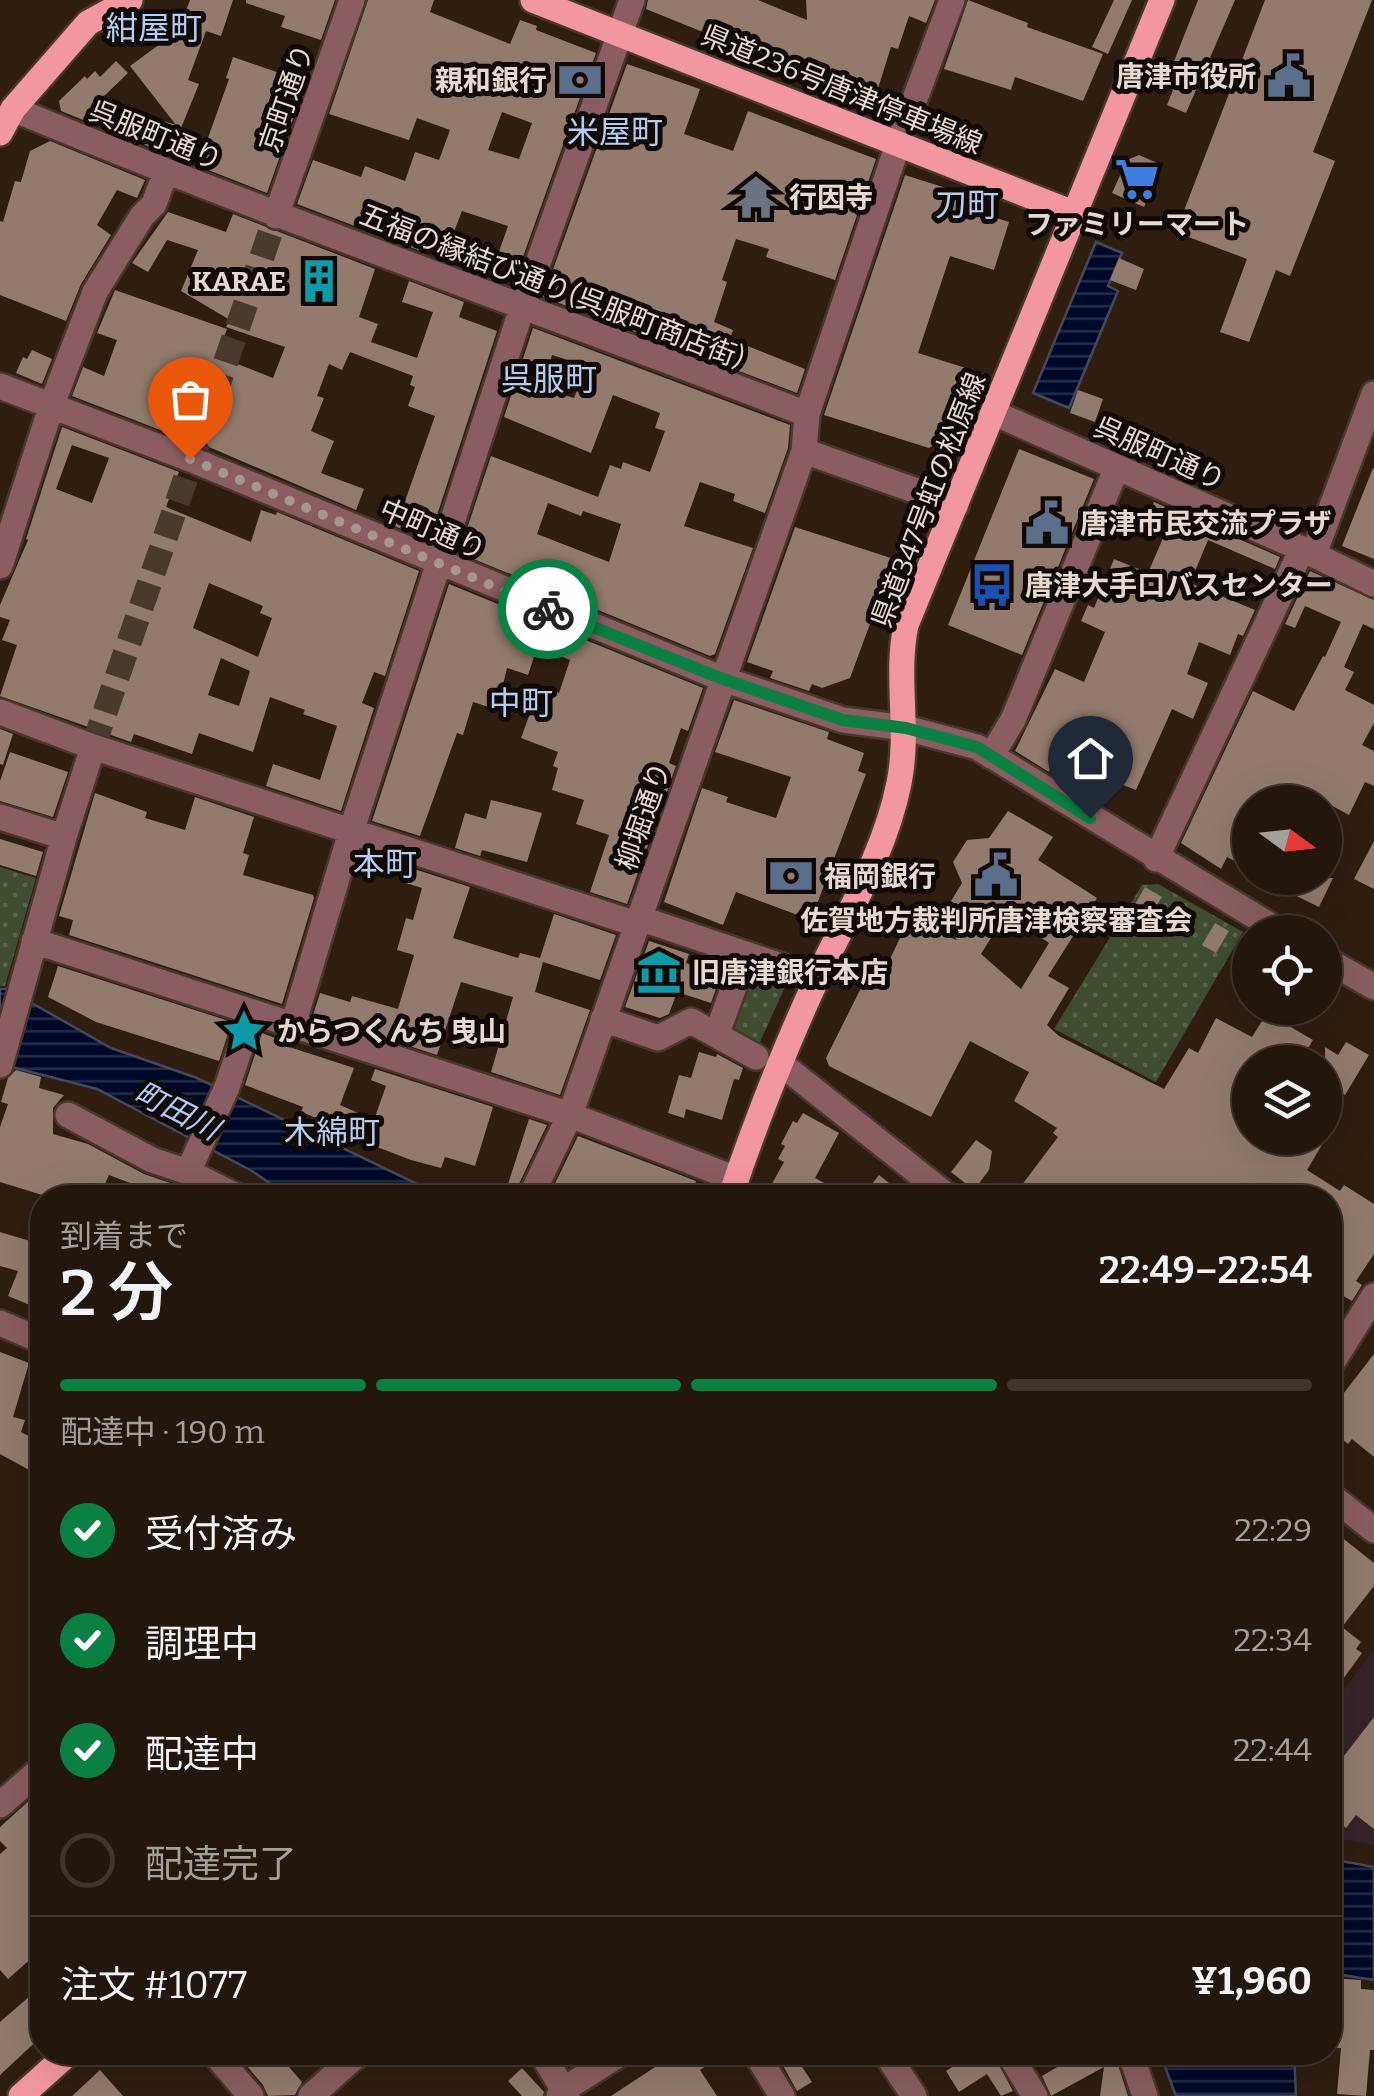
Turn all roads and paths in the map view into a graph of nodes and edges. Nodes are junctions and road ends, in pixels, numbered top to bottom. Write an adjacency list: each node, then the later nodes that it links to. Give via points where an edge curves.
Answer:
1 (130, 0): 8 (main road, via 88,23)
2 (352, 0): 13 (street, 京町通り)
3 (533, 0): 7 (main road, 県道236号唐津停車場線)
4 (632, 0): 7 (street)
5 (952, 0): 10 (street, 柳堀通り)
6 (1162, 0): 12 (main road, 県道347号虹の松原線)
7 (621, 33): 10 (main road, 県道236号唐津停車場線); 14 (street)
8 (13, 109): 9 (main road); 11 (street, 呉服町通り)
9 (0, 133)
10 (898, 144): 12 (main road, 県道236号唐津停車場線); 19 (street, 柳堀通り)
11 (166, 171): 13 (street, 呉服町通り); 17 (street, via 154,204 95,292)
12 (1073, 213): 18 (main road, 県道347号虹の松原線)
13 (276, 216): 14 (street, 五福の縁結び通り(呉服町商店街))
14 (523, 305): 19 (street, 五福の縁結び通り(呉服町商店街)); 24 (street)
15 (0, 386): 17 (street, 中町通り)
16 (1374, 394): 23 (street)
17 (52, 404): 24 (street, 中町通り); 25 (street)
18 (994, 413): 21 (street, 呉服町通り); 22 (main road, 県道347号虹の松原線)
19 (806, 414): 20 (street, 柳堀通り)
20 (804, 450): 22 (street); 27 (street, 柳堀通り)
21 (1117, 467): 23 (street, 呉服町通り); 31 (street, via 1013,720)
22 (956, 505): 29 (main road, 県道347号虹の松原線, via 906,625 899,658)
23 (1308, 552): 26 (street, 呉服町通り); 35 (street)
24 (439, 564): 27 (street, 中町通り); 33 (street)
25 (0, 566)
26 (1374, 584)
27 (723, 679): 29 (street, 中町通り, via 843,720); 37 (street, 柳堀通り)
28 (0, 712): 30 (street)
29 (906, 728): 31 (street, 中町通り); 41 (main road, 県道347号虹の松原線, via 886,828)
30 (93, 747): 33 (street); 34 (street)
31 (991, 756): 35 (street, 中町通り)
32 (0, 817): 34 (street)
33 (351, 832): 37 (street); 45 (street)
34 (64, 837): 38 (street)
35 (1156, 859): 36 (street, 中町通り)
36 (1252, 915)
37 (638, 921): 39 (street); 44 (street, 柳堀通り)
38 (34, 941): 43 (street); 48 (street)
39 (746, 954): 41 (street); 46 (street)
40 (1342, 968): 42 (street)
41 (818, 978): 47 (main road, 県道347号虹の松原線)
42 (1374, 988)
43 (252, 1013): 45 (street); 51 (street)
44 (604, 1019): 46 (street, via 658,1038 691,1021); 50 (street, 柳堀通り)
45 (292, 1025): 50 (street)
46 (717, 1033): 47 (street)
47 (768, 1060): 55 (main road, 県道347号虹の松原線); 56 (street)
48 (0, 1065)
49 (68, 1115): 51 (street)
50 (570, 1115): 53 (street, 柳堀通り); 54 (street)
51 (188, 1172): 52 (street)
52 (213, 1185)
53 (536, 1185)
54 (726, 1185)
55 (734, 1185)
56 (933, 1185)
57 (1374, 1296): 60 (street)
58 (0, 1323): 59 (street)
59 (30, 1337)
60 (1342, 1347)
61 (1342, 1505): 62 (street)
62 (1374, 1530)
63 (30, 1779): 64 (street)
64 (0, 1805)
65 (55, 2065): 75 (main road)
66 (224, 2065): 76 (street)
67 (346, 2065): 77 (street)
68 (548, 2065): 74 (street)
69 (604, 2065): 74 (street)
70 (762, 2065): 78 (street)
71 (894, 2065): 79 (street)
72 (1016, 2065): 80 (street)
73 (1134, 2065): 81 (street)
74 (563, 2094)
75 (20, 2096)
76 (251, 2096)
77 (311, 2096)
78 (782, 2096)
79 (914, 2096)
80 (1036, 2096)
81 (1145, 2096)

